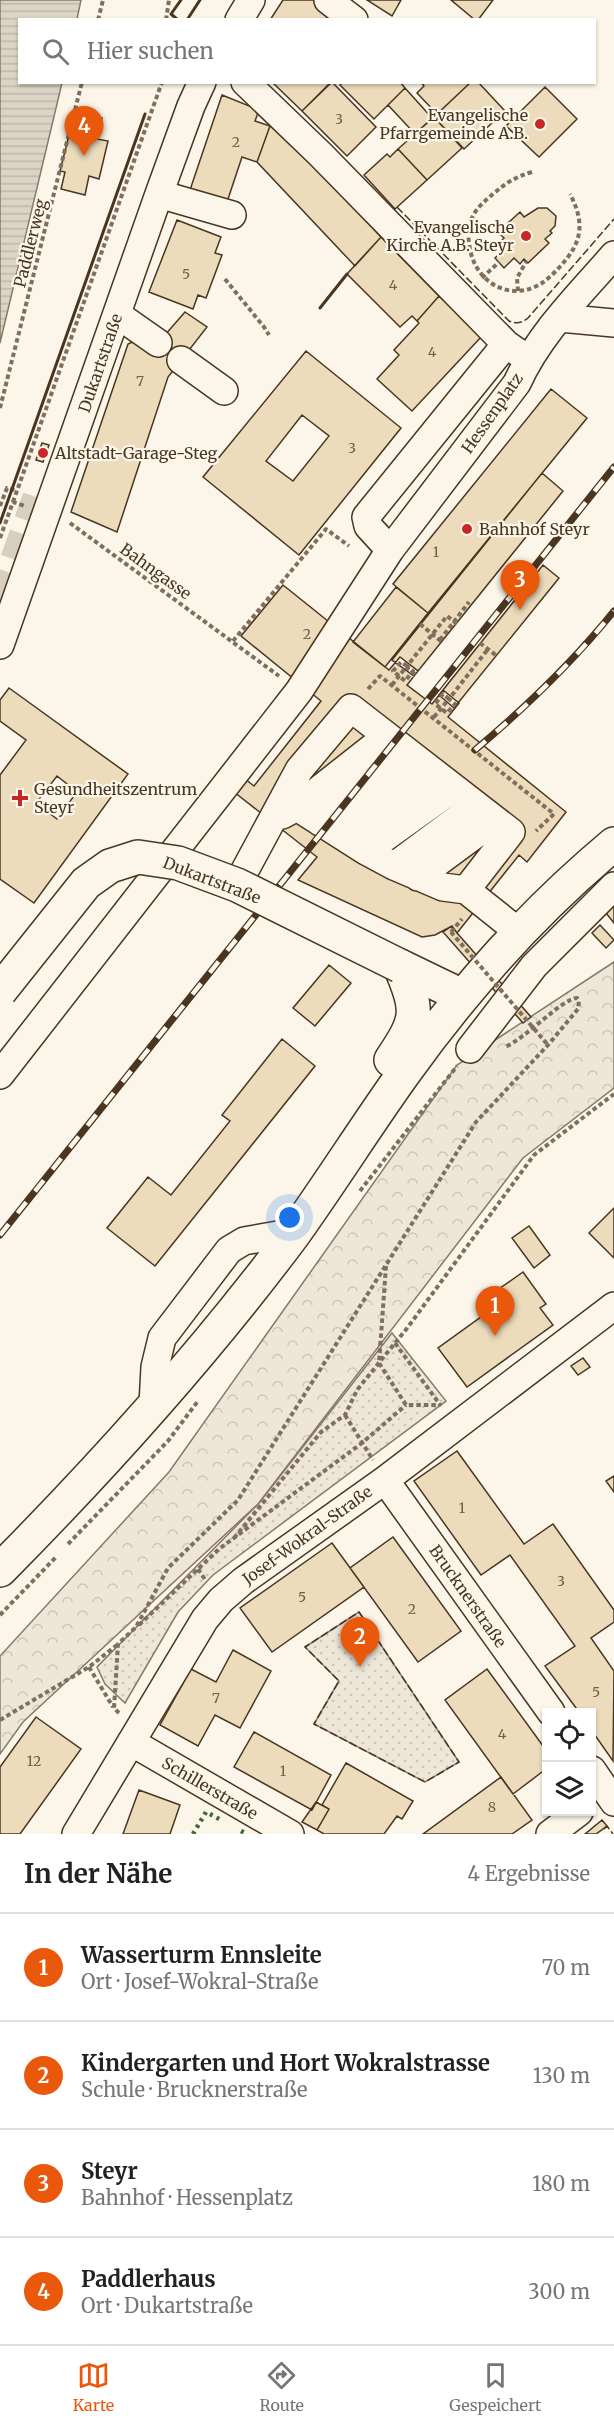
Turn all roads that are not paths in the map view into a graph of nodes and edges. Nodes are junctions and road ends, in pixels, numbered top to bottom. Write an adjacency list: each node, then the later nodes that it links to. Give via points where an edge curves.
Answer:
1 (251, 0): 2 (street)
2 (240, 18)
3 (201, 84): 5 (street, Dukartstraße)
4 (247, 84): 12 (street)
5 (159, 194): 6 (street); 8 (street, Dukartstraße)
6 (232, 215)
7 (614, 255): 9 (street)
8 (117, 315): 11 (street); 17 (street, Dukartstraße)
9 (560, 318): 10 (street); 14 (street)
10 (614, 323)
11 (158, 343)
12 (506, 344): 14 (street, Hessenplatz); 16 (street, Hessenplatz, via 366,517)
13 (181, 360): 15 (street)
14 (528, 360): 16 (street, Hessenplatz, via 517,383)
15 (224, 391)
16 (384, 559): 38 (street, via 299,691)
17 (0, 645)
18 (387, 736): 19 (street); 22 (street); 24 (street, via 351,708 299,770)
19 (409, 754): 20 (street); 25 (street)
20 (432, 771): 21 (street); 26 (street)
21 (454, 788): 23 (street); 28 (street)
22 (297, 807): 24 (street); 25 (street)
23 (486, 812): 29 (street); 32 (street, via 511,832)
24 (270, 822): 30 (street)
25 (320, 822): 26 (street)
26 (343, 836): 28 (street)
27 (614, 844): 33 (main road)
28 (366, 851): 29 (street)
29 (406, 871): 32 (street, via 442,887)
30 (237, 885): 34 (main road, Dukartstraße, bridge); 35 (main road, Dukartstraße, bridge, via 155,858 138,857 116,863 76,893)
31 (614, 886): 37 (street, via 534,966)
32 (466, 890): 33 (street)
33 (520, 933): 36 (main road)
34 (400, 966): 36 (main road, Dukartstraße); 39 (main road, via 414,1003 414,1019 409,1033 362,1102)
35 (0, 991)
36 (462, 996): 39 (main road)
37 (470, 1049)
38 (0, 1075)
39 (355, 1143): 42 (main road, via 230,1316 55,1515)
40 (610, 1318): 41 (street, Josef-Wokral-Straße)
41 (385, 1480): 43 (street, Brucknerstraße); 44 (street, Josef-Wokral-Straße, via 221,1600)
42 (0, 1570)
43 (546, 1708)
44 (135, 1735): 46 (street, Josef-Wokral-Straße); 47 (street, Schillerstraße)
45 (574, 1816): 48 (street)
46 (76, 1834)
47 (290, 1834)
48 (550, 1834)

